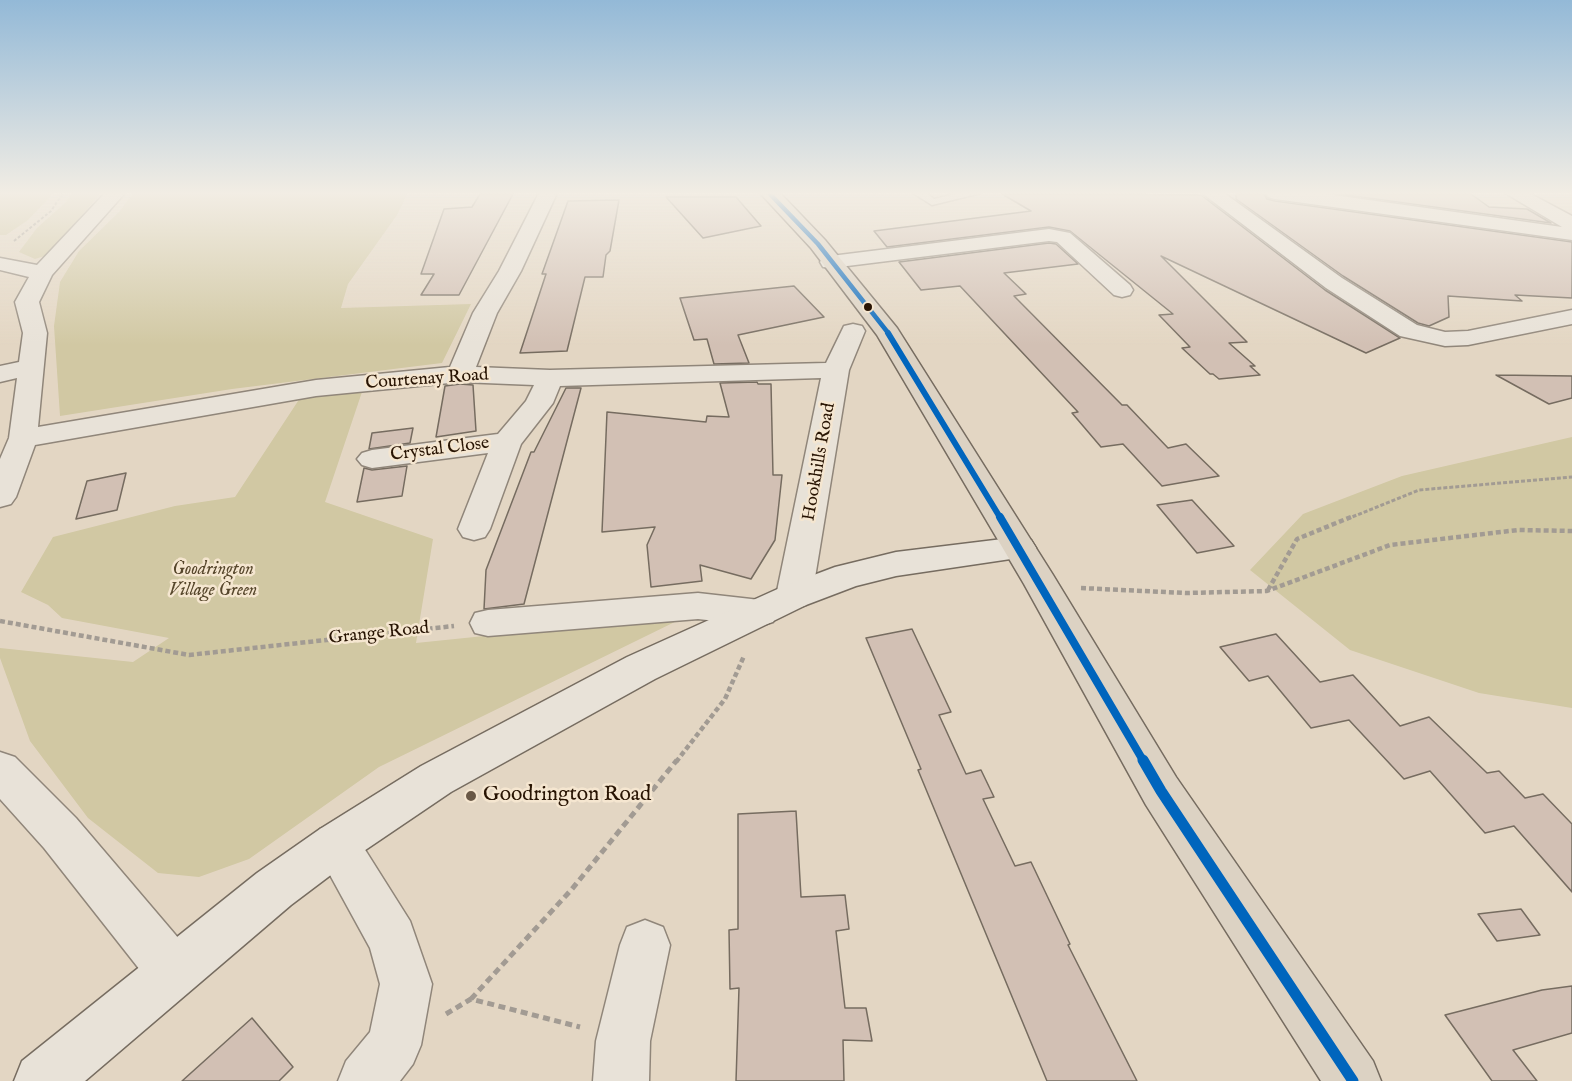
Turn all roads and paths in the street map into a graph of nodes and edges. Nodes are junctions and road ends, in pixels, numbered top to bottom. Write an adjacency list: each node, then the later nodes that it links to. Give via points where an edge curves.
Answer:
1 (70, 243): 11 (street)
2 (524, 243): 18 (street, via 485,313)
3 (817, 243): 10 (main road)
4 (842, 243): 9 (main road)
5 (988, 243): 9 (street)
6 (1070, 243): 12 (street)
7 (1279, 243): 13 (street, via 1408,331 1445,339 1468,339)
8 (5, 255): 11 (street)
9 (854, 260): 10 (street); 14 (main road, via 878,299)
10 (831, 262): 14 (main road)
11 (42, 273): 15 (street, via 27,302 35,333)
12 (1122, 290)
13 (1572, 317)
14 (870, 332): 16 (street, Hookhills Road); 27 (main road)
15 (31, 367): 17 (street); 20 (street)
16 (836, 370): 19 (street, Courtenay Road); 30 (street, Hookhills Road)
17 (0, 374)
18 (460, 374): 19 (street, Courtenay Road); 20 (street, Courtenay Road, via 315,388)
19 (550, 378): 21 (street, Crystal Close, via 539,403)
20 (23, 438): 24 (street)
21 (507, 442): 22 (street, Crystal Close); 25 (street, Crystal Close)
22 (372, 459)
23 (1572, 477): 29 (path, via 1419,490 1297,539)
24 (0, 497)
25 (474, 529)
26 (1572, 531): 29 (path, via 1518,530 1390,545)
27 (1019, 548): 28 (main road); 30 (street, via 896,564 847,576)
28 (1041, 584): 29 (path, via 1186,593); 41 (main road, via 1161,791)
29 (1267, 591)
30 (760, 613): 32 (street, via 698,606); 34 (street, via 641,668 447,773); 37 (path, via 725,699 619,834)
31 (0, 621): 32 (path, Grange Road, via 189,655)
32 (488, 623)
33 (0, 770): 36 (street, via 60,833)
34 (336, 844): 36 (street); 39 (street, via 392,939 406,984)
35 (645, 945): 38 (street)
36 (173, 971): 40 (street)
37 (471, 999): 38 (path, via 551,1018); 39 (path)
38 (622, 1061)
39 (380, 1063)
40 (42, 1081)
41 (1353, 1081)

